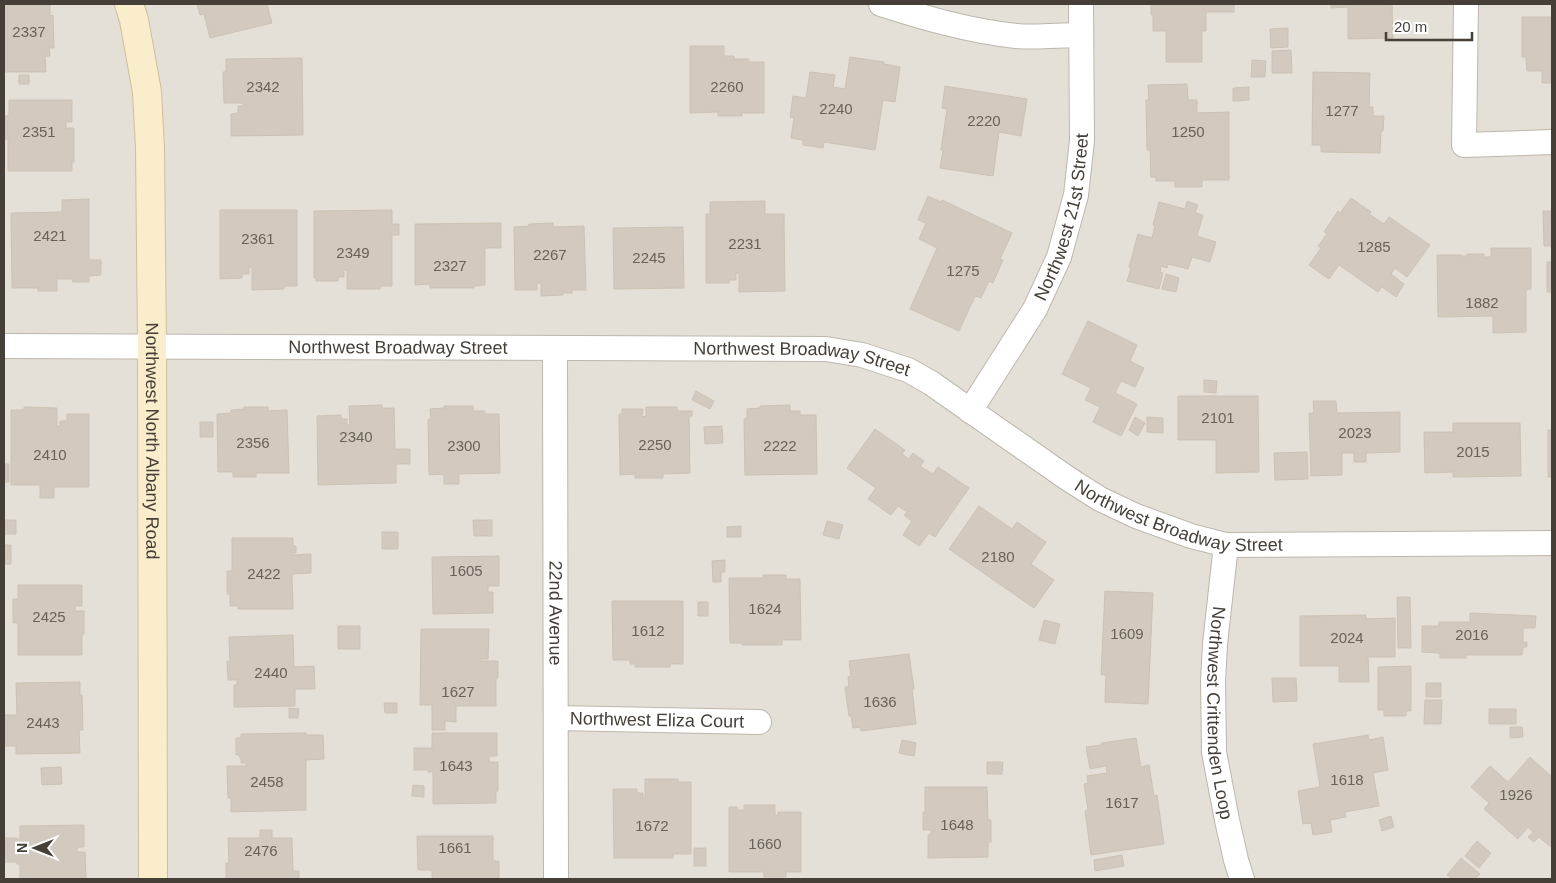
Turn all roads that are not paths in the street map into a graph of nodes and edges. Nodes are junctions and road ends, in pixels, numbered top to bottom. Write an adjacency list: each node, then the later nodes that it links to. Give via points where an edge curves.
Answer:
1 (129, 4): 8 (street, Northwest North Albany Road, via 147,92)
2 (881, 4): 5 (street, via 974,30 1018,36)
3 (1081, 4): 5 (street, Northwest 21st Street)
4 (1466, 4): 6 (street, via 1464,145)
5 (1081, 35): 10 (street, Northwest 21st Street, via 1081,149 1076,195 1060,257 1035,309)
6 (1552, 142)
7 (4, 346): 8 (street, Northwest Broadway Street)
8 (152, 347): 9 (street, Northwest Broadway Street); 15 (street, Northwest North Albany Road)
9 (555, 348): 10 (street, Northwest Broadway Street, via 826,349 862,355 908,370); 13 (street, 22nd Avenue)
10 (970, 411): 12 (street, Northwest Broadway Street, via 1100,499 1136,516)
11 (1552, 543): 12 (street, Northwest Broadway Street)
12 (1226, 545): 17 (street, Northwest Crittenden Loop, via 1215,644 1214,752 1228,828)
13 (556, 718): 14 (street, Northwest Eliza Court); 16 (street, 22nd Avenue)
14 (759, 722)
15 (153, 879)
16 (556, 879)
17 (1242, 879)

